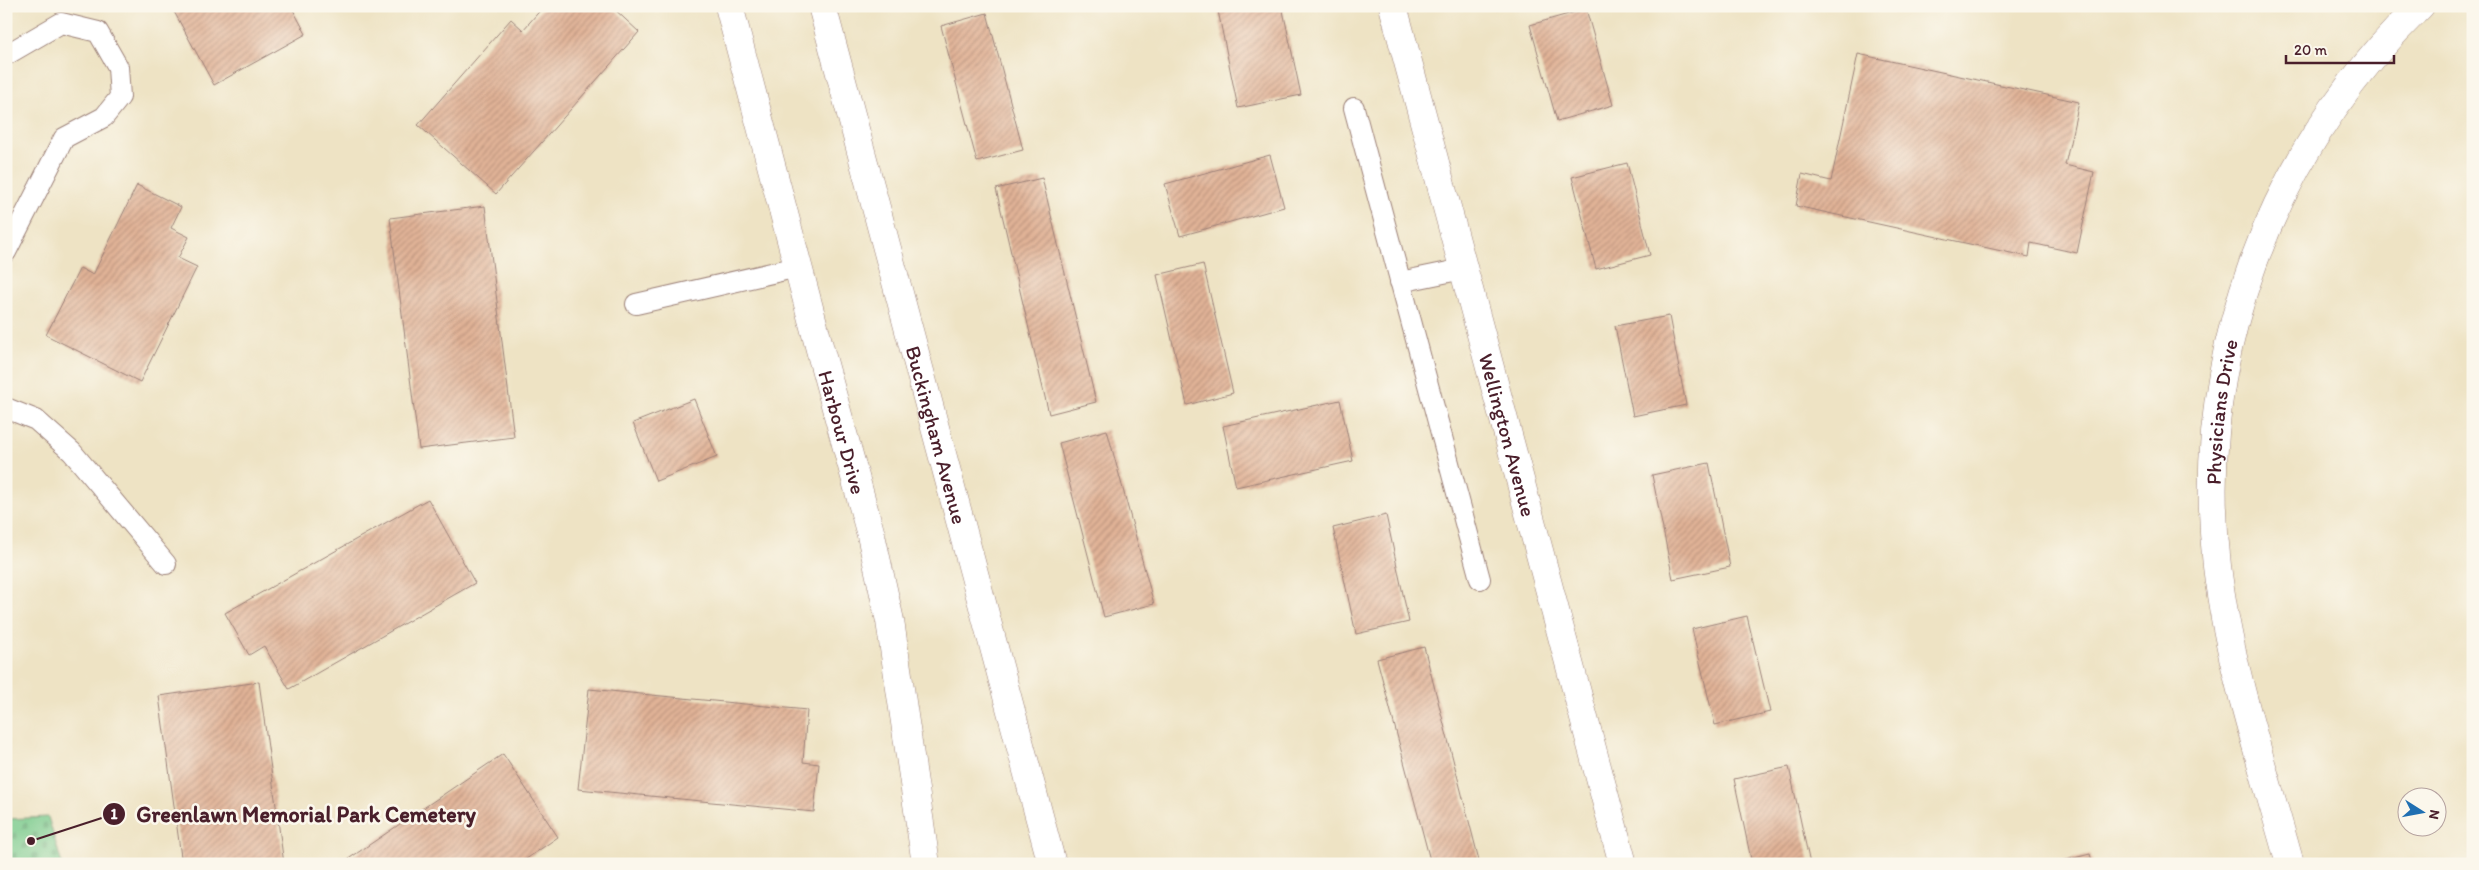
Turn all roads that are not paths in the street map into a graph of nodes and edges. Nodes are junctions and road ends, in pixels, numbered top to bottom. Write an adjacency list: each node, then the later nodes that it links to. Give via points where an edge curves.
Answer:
1 (729, 6): 8 (street, Harbour Drive)
2 (822, 6): 16 (street, Buckingham Avenue)
3 (1393, 6): 9 (street, Wellington Avenue)
4 (2420, 6): 18 (street, Physicians Drive, via 2373,54 2317,131 2277,202 2252,264 2230,338 2218,404 2212,488 2218,567 2231,645)
5 (6, 55): 7 (lane, via 61,23 98,32 118,67 120,97 104,117 64,138)
6 (1354, 108): 10 (lane)
7 (6, 252)
8 (798, 267): 11 (lane); 15 (street, Harbour Drive, via 873,545 890,621)
9 (1463, 269): 10 (lane); 17 (street, Wellington Avenue)
10 (1400, 282): 14 (lane)
11 (636, 304)
12 (6, 408): 13 (lane, via 36,420 72,452)
13 (166, 564)
14 (1480, 579)
15 (926, 864)
16 (1052, 864)
17 (1623, 864)
18 (2290, 864)

